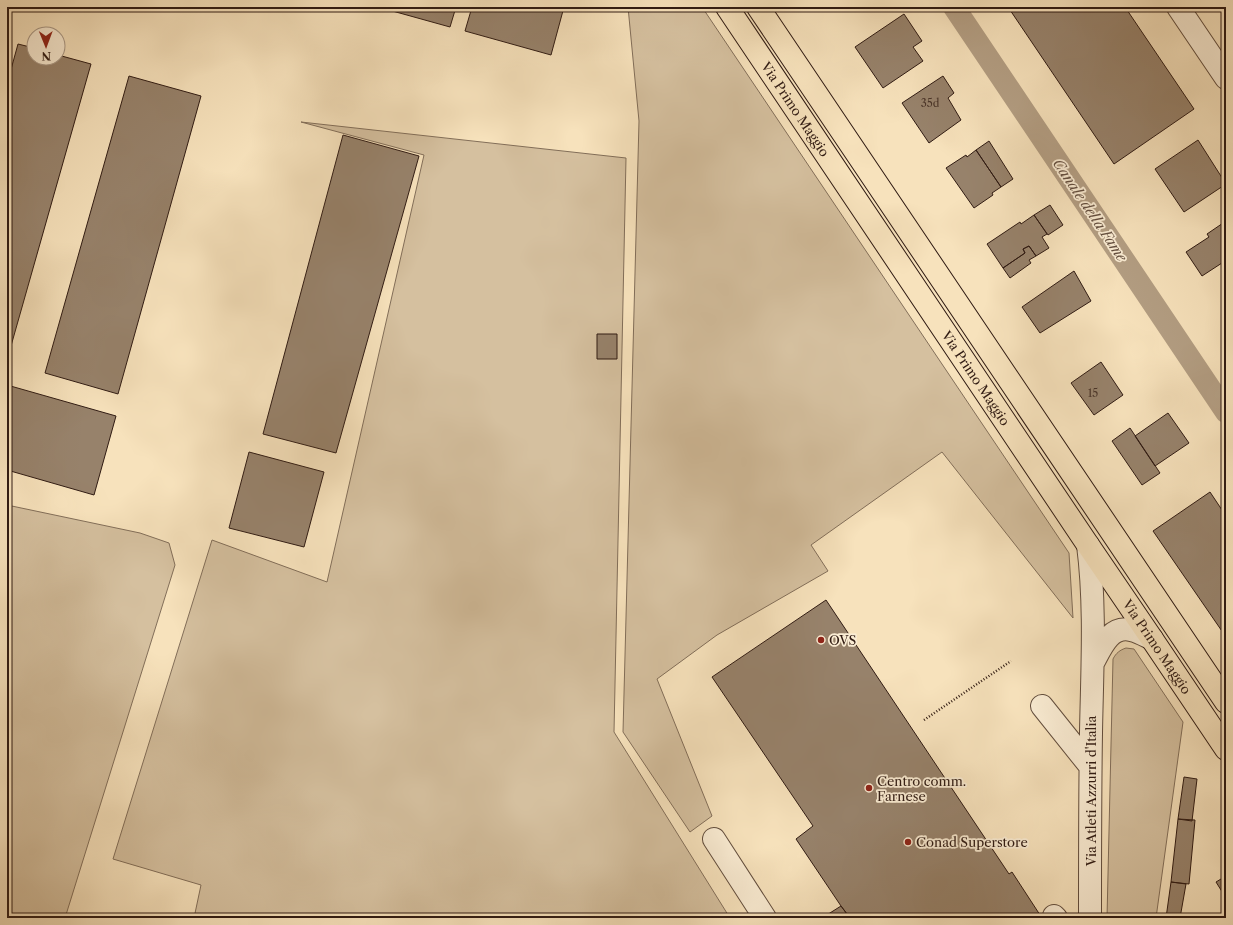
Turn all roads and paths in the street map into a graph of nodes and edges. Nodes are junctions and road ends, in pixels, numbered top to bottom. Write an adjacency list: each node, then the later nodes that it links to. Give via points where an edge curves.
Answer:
1 (727, 7): 6 (main road, Via Primo Maggio)
2 (758, 7): 10 (main road, Via Primo Maggio)
3 (1178, 7): 4 (street)
4 (1216, 48): 5 (street)
5 (1226, 78)
6 (1088, 546): 7 (main road, Via Primo Maggio); 9 (street, Via Atleti Azzurri d'Italia, via 1092,574)
7 (1152, 639): 9 (street, via 1131,630 1113,633); 13 (main road, Via Primo Maggio)
8 (1011, 661): 12 (path)
9 (1092, 664): 14 (street, Via Atleti Azzurri d'Italia)
10 (1226, 702)
11 (1042, 706): 14 (street)
12 (924, 720)
13 (1226, 749)
14 (1090, 766): 17 (street, Via Atleti Azzurri d'Italia)
15 (714, 839): 16 (street)
16 (765, 918)
17 (1090, 918)

